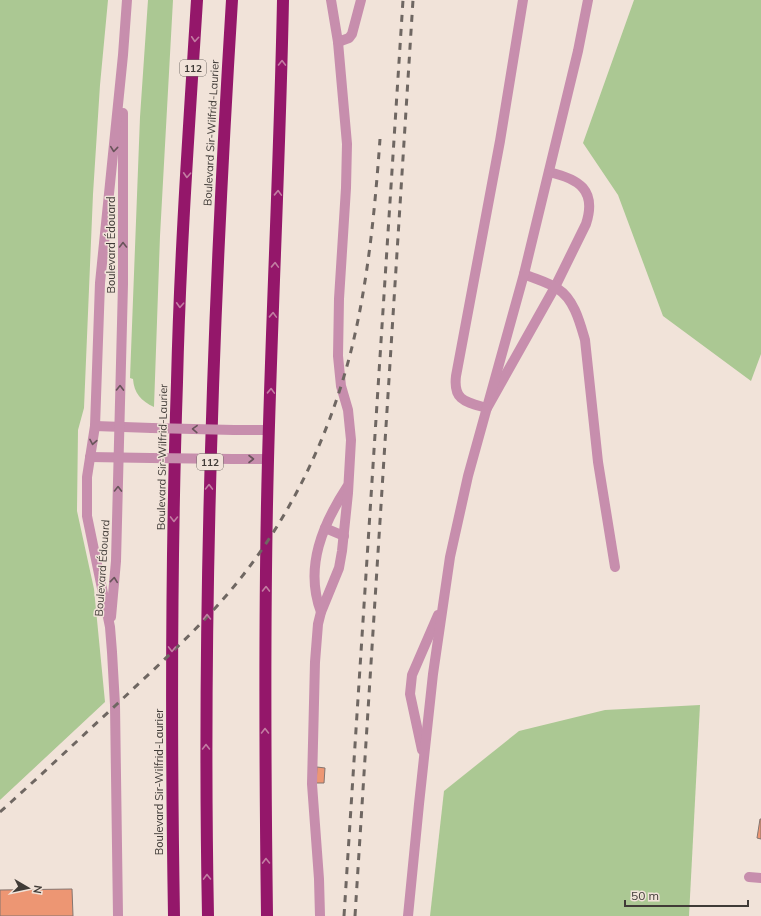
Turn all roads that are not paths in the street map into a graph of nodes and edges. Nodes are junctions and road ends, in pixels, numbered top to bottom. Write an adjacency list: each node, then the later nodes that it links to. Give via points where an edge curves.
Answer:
1 (127, 0): 10 (street, Boulevard Édouard)
2 (197, 0): 32 (highway, Boulevard Sir-Wilfrid-Laurier / 112, one-way to 32, via 177,379 171,674)
3 (232, 0): 33 (highway, Boulevard Sir-Wilfrid-Laurier / 112, one-way to 3, via 206,700 210,467 217,255)
4 (283, 0): 17 (highway, one-way to 4)
5 (332, 0): 9 (street)
6 (361, 0): 9 (street, via 352,34)
7 (523, 0): 14 (street, via 500,141 456,376 456,391 459,397)
8 (588, 0): 11 (street)
9 (338, 42): 21 (street, via 347,144 338,356 339,376 350,425)
10 (123, 55): 15 (street, Boulevard Édouard, one-way to 15, via 100,283); 16 (street, Boulevard Édouard, one-way to 10, via 123,284)
11 (549, 172): 12 (street); 13 (street, via 577,182 584,188 590,204 586,224)
12 (524, 274): 13 (street); 14 (street)
13 (555, 287): 14 (street); 24 (street, via 567,297 580,322 585,340 598,462)
14 (486, 408): 25 (street, via 459,515)
15 (95, 426): 16 (street); 18 (street, Boulevard Édouard, one-way to 18)
16 (119, 426): 17 (street, one-way to 16, bridge); 19 (street, Boulevard Édouard)
17 (269, 430): 20 (highway)
18 (90, 457): 19 (street); 27 (street, Boulevard Édouard, via 87,516)
19 (118, 457): 20 (street, one-way to 20, bridge); 27 (street, Boulevard Édouard, one-way to 19, via 116,560)
20 (268, 459): 34 (highway, one-way to 20, via 265,696)
21 (348, 485): 22 (street); 23 (street)
22 (325, 528): 23 (street); 26 (street, via 318,544 315,568 317,602)
23 (344, 536): 26 (street, via 339,568)
24 (615, 566)
25 (443, 602): 28 (street); 28 (street, via 412,675 410,694)
26 (321, 612): 35 (street, via 315,662 312,770)
27 (110, 627): 31 (street, via 115,705)
28 (423, 759): 36 (street)
29 (749, 877): 30 (street)
30 (761, 878)
31 (118, 916)
32 (174, 916)
33 (208, 916)
34 (267, 916)
35 (320, 916)
36 (408, 916)

